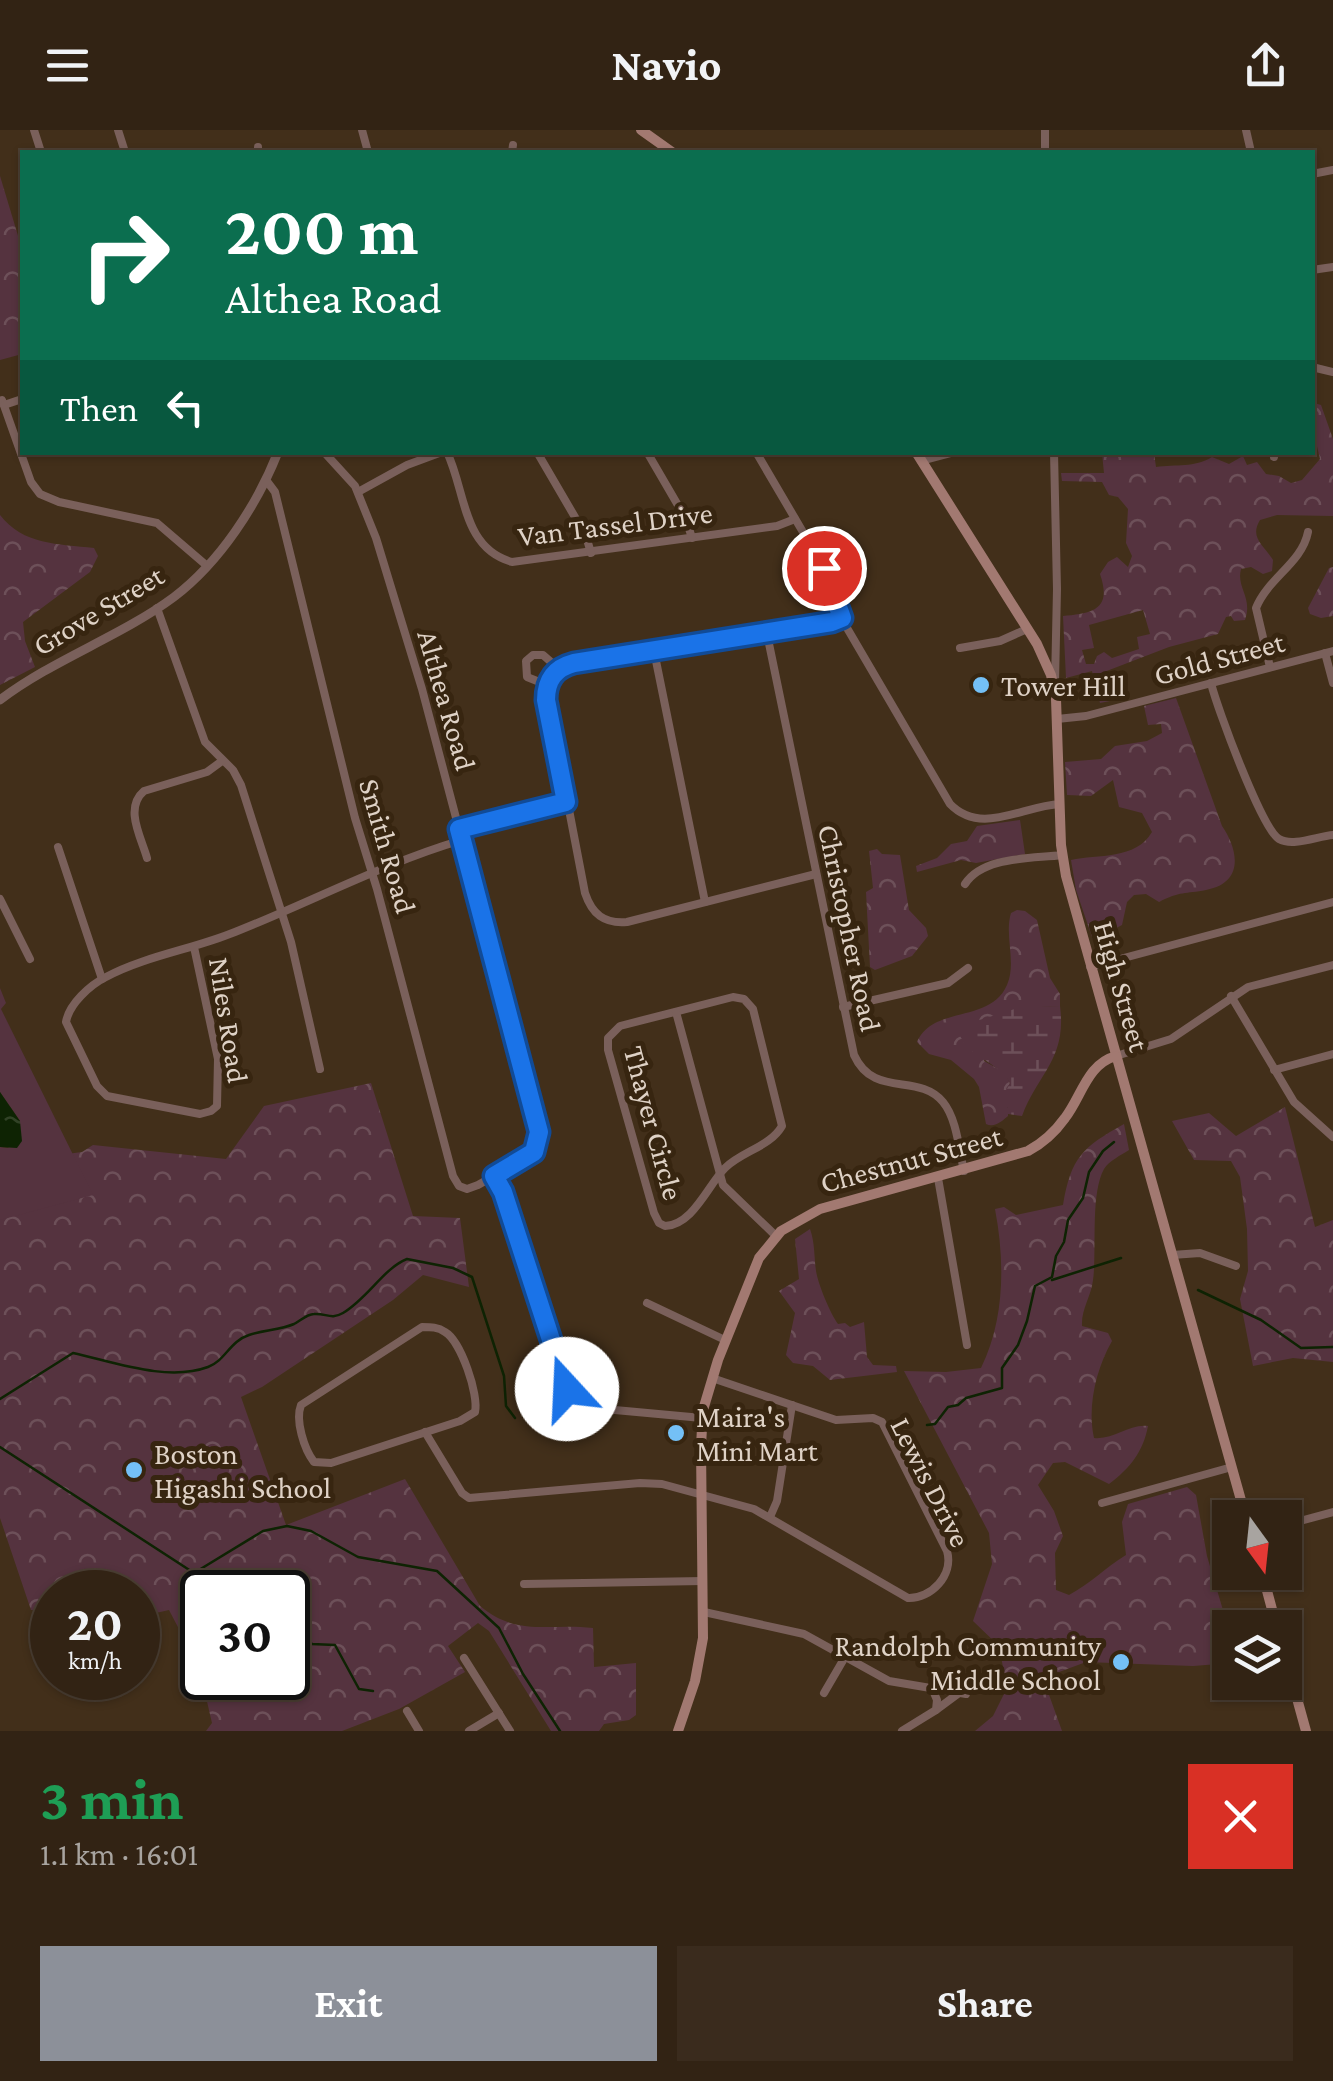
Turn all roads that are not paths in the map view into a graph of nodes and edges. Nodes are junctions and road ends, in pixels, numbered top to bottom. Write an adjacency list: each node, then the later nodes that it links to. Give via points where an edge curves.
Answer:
1 (641, 130): 2 (main road)
2 (669, 150)
3 (3, 403): 4 (street)
4 (20, 451)
5 (21, 455): 21 (street, via 40,494 152,521)
6 (277, 455): 15 (street, Grove Street)
7 (327, 455): 16 (street, Althea Road)
8 (436, 455): 16 (street)
9 (445, 455): 20 (street, Van Tassel Drive, via 474,532 489,552 516,563)
10 (539, 455): 20 (street)
11 (648, 455): 19 (street)
12 (758, 455): 17 (street)
13 (1054, 455): 26 (street, High Street)
14 (918, 457): 24 (main road)
15 (266, 480): 21 (street, Grove Street); 48 (street, Smith Road, via 275,492)
16 (358, 492): 42 (street, Althea Road)
17 (795, 518): 19 (street, Van Tassel Drive); 23 (street)
18 (1308, 532): 31 (street, via 1256,608)
19 (692, 538): 20 (street, Van Tassel Drive)
20 (591, 553)
21 (206, 565): 22 (street, Grove Street)
22 (157, 608): 37 (street, Grove Street); 39 (street, via 200,732)
23 (842, 618): 25 (street); 41 (street, via 953,808 981,820)
24 (1028, 629): 27 (main road); 28 (street)
25 (767, 634): 29 (street); 49 (street, Christopher Road)
26 (1057, 637): 27 (street); 36 (street, High Street)
27 (1037, 644): 36 (main road)
28 (960, 648)
29 (654, 651): 32 (street); 52 (street)
30 (1329, 652): 31 (street, Gold Street); 34 (street)
31 (1270, 667): 33 (street, Gold Street)
32 (559, 669): 35 (street); 35 (street, via 543,655 528,660 527,677)
33 (1211, 683): 38 (street, Gold Street); 43 (street, via 1272,833 1290,842)
34 (1333, 683)
35 (547, 686): 40 (street)
36 (1054, 689): 38 (main road, High Street)
37 (0, 700)
38 (1057, 720): 41 (main road, High Street)
39 (222, 760): 47 (street, via 138,795 133,810); 54 (street, via 240,781)
40 (566, 802): 42 (street); 52 (street, via 596,914 623,923)
41 (1060, 804): 46 (main road, High Street)
42 (459, 829): 44 (street, Althea Road)
43 (1333, 835)
44 (462, 840): 48 (street, Niles Road); 71 (street, Althea Road, via 539,1132 534,1152)
45 (58, 847): 60 (street)
46 (1062, 855): 50 (street, via 982,868); 58 (main road, High Street)
47 (148, 858)
48 (372, 874): 54 (street, Niles Road); 71 (street, Smith Road, via 454,1179 470,1188)
49 (816, 874): 52 (street); 62 (street, Christopher Road)
50 (965, 884)
51 (0, 899): 56 (street)
52 (705, 902)
53 (1333, 902): 58 (street)
54 (280, 913): 55 (street, Niles Road); 66 (street)
55 (194, 947): 60 (street, Niles Road); 60 (street, Niles Road, via 218,1059 219,1102 208,1112 114,1098 100,1089 66,1022 72,1007)
56 (30, 959)
57 (1333, 965): 61 (street)
58 (1090, 966): 65 (main road, High Street)
59 (968, 968): 62 (street, via 943,984)
60 (102, 979)
61 (1230, 996): 65 (street, via 1172,1039); 67 (street)
62 (844, 1007): 69 (street, Christopher Road, via 854,1055 867,1074 925,1090 946,1106)
63 (676, 1012): 70 (street); 70 (street, Thayer Circle, via 737,997 754,1013 782,1126); 70 (street, Thayer Circle, via 617,1028 607,1042 659,1223 684,1220)
64 (1333, 1054): 67 (street)
65 (1116, 1056): 69 (main road, Chestnut Street, via 1096,1065 1065,1119 1044,1140 1016,1157); 74 (main road, High Street)
66 (320, 1069)
67 (1274, 1070): 68 (street, via 1297,1105)
68 (1333, 1137)
69 (964, 1171): 72 (main road, Chestnut Street)
70 (720, 1174): 73 (street, via 727,1191)
71 (494, 1176): 81 (street, via 570,1393 599,1410)
72 (938, 1178): 73 (main road, Chestnut Street, via 826,1207); 78 (street)
73 (776, 1236): 77 (main road, Chestnut Street, via 754,1268)
74 (1172, 1255): 75 (street, via 1209,1255); 83 (main road, High Street)
75 (1236, 1266)
76 (647, 1303): 77 (street)
77 (725, 1340): 79 (main road, Chestnut Street)
78 (967, 1344)
79 (712, 1378): 80 (street, Lewis Drive); 81 (main road, Chestnut Street)
80 (792, 1405): 88 (street); 88 (street, Lewis Drive, via 836,1420 882,1422 950,1569 925,1594 908,1598)
81 (702, 1418): 84 (main road, Chestnut Street)
82 (425, 1432): 82 (street, via 320,1464 309,1454 298,1411 409,1332 431,1326 456,1344 477,1404 467,1418); 84 (street, Lewis Drive, via 462,1493 473,1499 646,1482)
83 (1232, 1467): 85 (main road, High Street); 86 (street)
84 (701, 1496): 88 (street, Lewis Drive); 90 (main road, Chestnut Street)
85 (1241, 1500)
86 (1102, 1503)
87 (1333, 1512): 89 (street)
88 (770, 1518)
89 (1302, 1520)
90 (703, 1581): 91 (street); 92 (main road, Chestnut Street)
91 (524, 1584)
92 (704, 1612): 93 (street, via 798,1632); 104 (main road, Chestnut Street, via 699,1668)
93 (845, 1657): 95 (street, via 889,1681); 96 (street)
94 (464, 1658): 100 (street)
95 (932, 1688): 98 (street); 98 (street, via 963,1694)
96 (824, 1693)
97 (1297, 1700): 106 (main road)
98 (936, 1710): 105 (street)
99 (407, 1711): 101 (street)
100 (499, 1714): 102 (street); 103 (street)
101 (419, 1731)
102 (469, 1731)
103 (510, 1731)
104 (678, 1731)
105 (902, 1731)
106 (1306, 1731)

